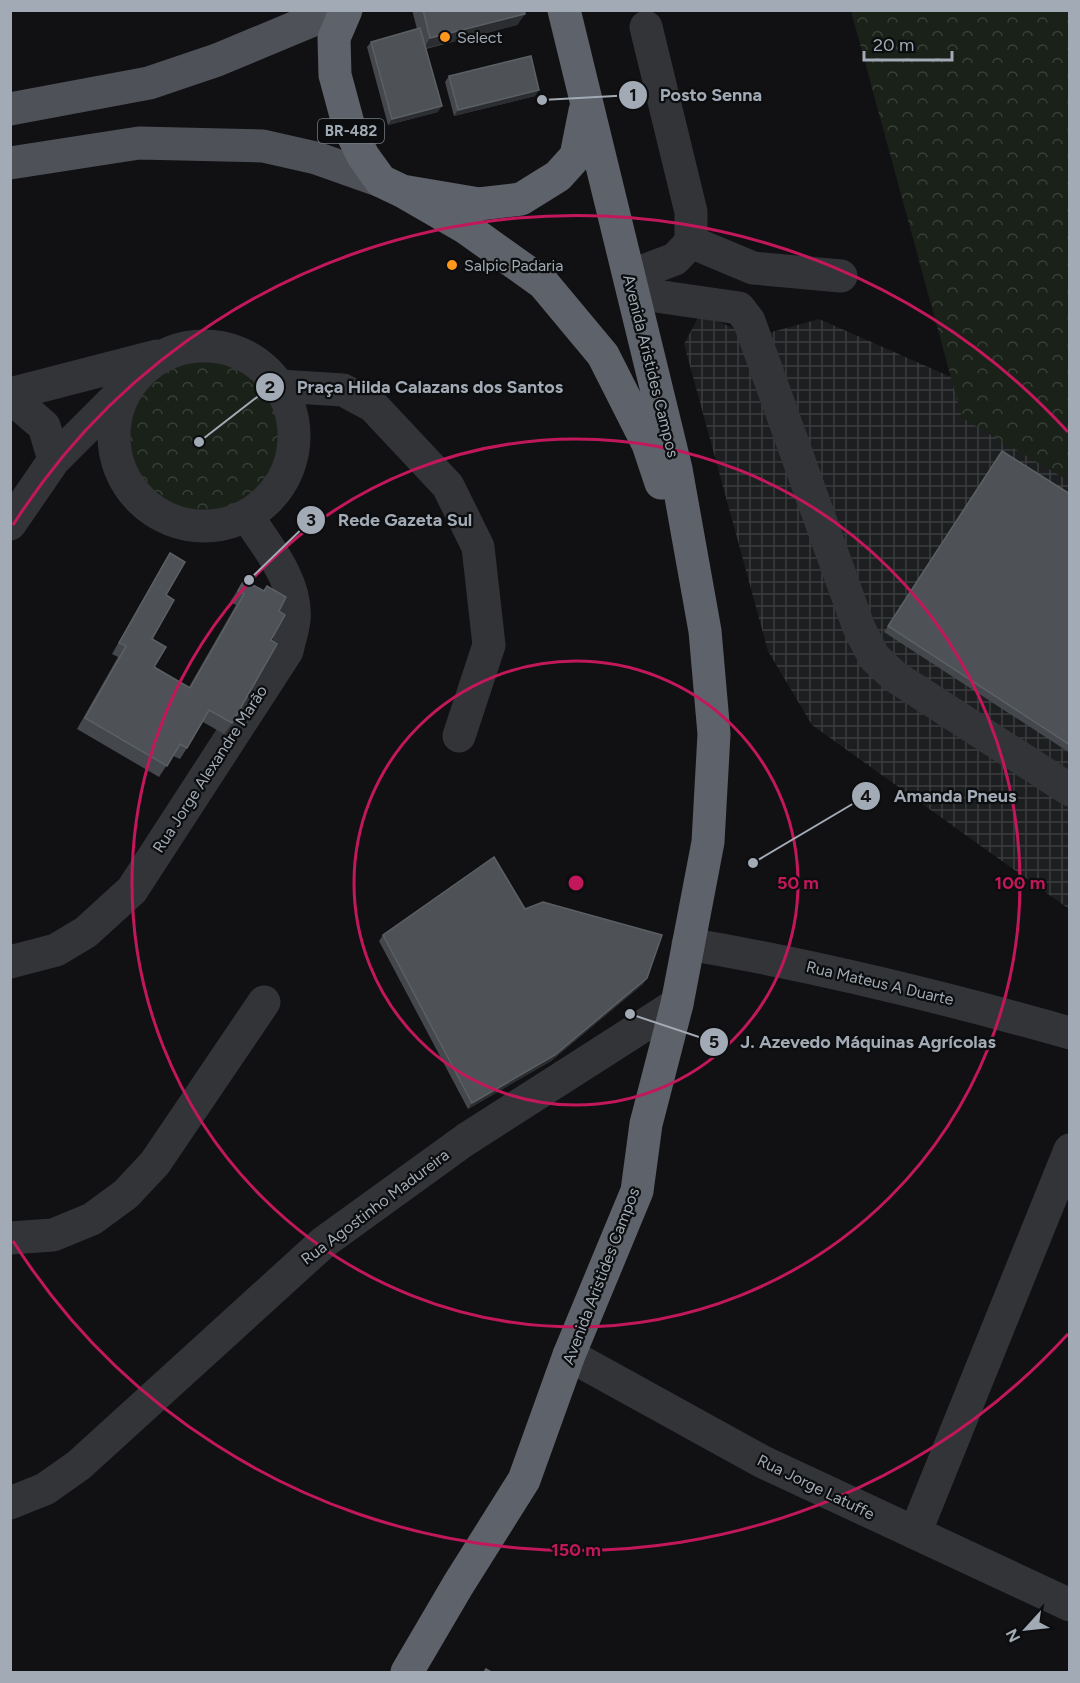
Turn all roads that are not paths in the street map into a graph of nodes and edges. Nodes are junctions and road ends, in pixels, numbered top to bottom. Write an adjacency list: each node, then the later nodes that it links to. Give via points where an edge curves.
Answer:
1 (337, 10): 6 (main road, via 149,83)
2 (346, 10): 8 (highway, BR-482, via 334,38 335,75 349,127 363,156)
3 (564, 10): 5 (highway, Avenida Aristides Campos)
4 (646, 27): 9 (street, via 691,212)
5 (586, 103): 8 (highway, via 576,156 558,176 521,199 479,204); 11 (highway, Avenida Aristides Campos)
6 (10, 109)
7 (10, 163): 8 (main road, via 139,143 263,146 316,158)
8 (391, 186): 19 (highway, Avenida Aristides Campos, via 466,228 543,283 603,355 648,444)
9 (691, 242): 10 (street, via 753,268); 11 (street, via 675,259)
10 (841, 276)
11 (632, 284): 19 (highway, Avenida Aristides Campos, via 676,469); 21 (street, via 739,308 749,321 859,628 874,657 894,676)
12 (159, 356): 13 (street, via 192,346 225,347 256,362); 14 (street); 15 (street)
13 (279, 386): 17 (street, via 291,412 294,441 288,470 273,494); 20 (street, via 343,390 373,406 448,486 478,547 489,645)
14 (126, 387): 16 (street); 17 (street, via 114,430 115,453 127,484 151,509 181,524 215,526)
15 (10, 395): 16 (street, via 44,426)
16 (54, 460): 18 (street)
17 (247, 516): 23 (street, Rua Jorge Alexandre Marão, via 279,564 291,592 294,618 286,651 132,890 86,933 56,950)
18 (10, 524)
19 (705, 631): 22 (highway, Avenida Aristides Campos, via 714,734 708,842)
20 (459, 736)
21 (1070, 790)
22 (688, 945): 25 (highway, Avenida Aristides Campos); 26 (street, Rua Mateus A Duarte, via 784,961 939,996)
23 (10, 962)
24 (264, 1002): 28 (street, via 155,1163 126,1194 92,1220 53,1235)
25 (677, 1004): 29 (highway, Avenida Aristides Campos, via 646,1124 637,1191); 30 (street, Rua Agostinho Madureira, via 465,1140 324,1242 79,1465 45,1489)
26 (1070, 1033)
27 (1070, 1150): 31 (street)
28 (10, 1238)
29 (569, 1355): 31 (street, Rua Jorge Latuffe, via 763,1462); 33 (highway, Avenida Aristides Campos, via 524,1480)
30 (10, 1503)
31 (915, 1533): 32 (street, Rua Jorge Latuffe)
32 (1070, 1605)
33 (407, 1672)

